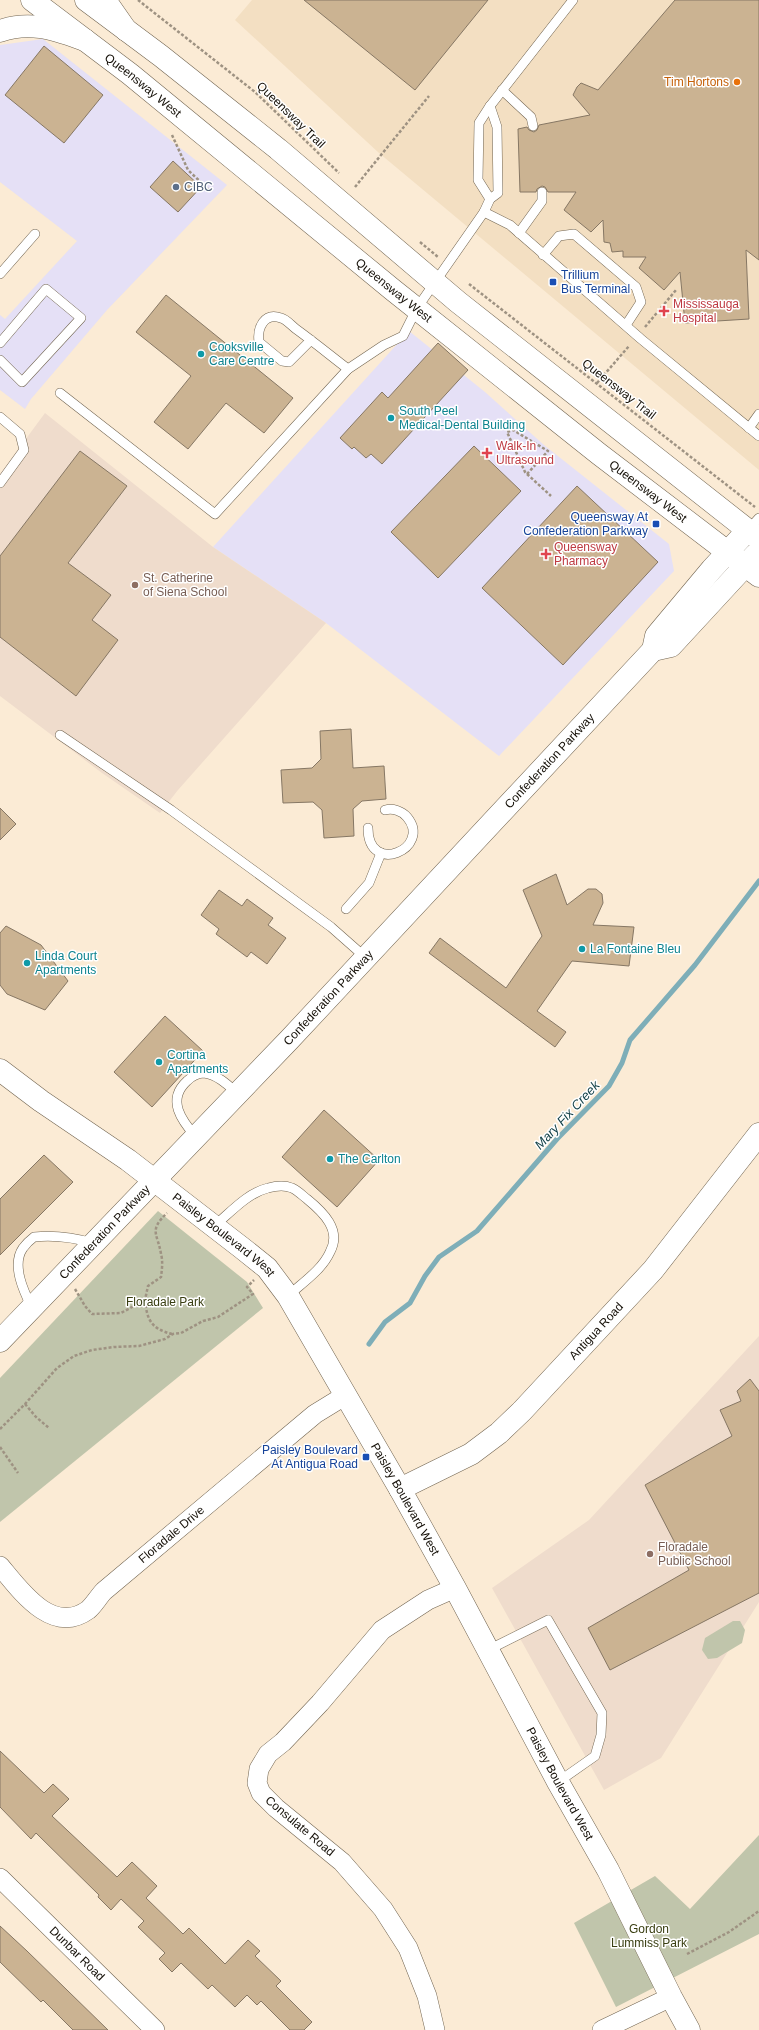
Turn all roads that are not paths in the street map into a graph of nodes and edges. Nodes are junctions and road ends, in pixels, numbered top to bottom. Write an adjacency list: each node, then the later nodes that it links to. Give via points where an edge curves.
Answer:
1 (32, 0): 7 (street, Queensway West)
2 (86, 0): 5 (street)
3 (105, 0): 5 (street)
4 (573, 0): 8 (lane)
5 (126, 30): 18 (street, via 278,149)
6 (0, 31): 7 (street, via 33,25 52,28)
7 (85, 40): 19 (street, Queensway West)
8 (502, 90): 9 (lane); 10 (lane, via 531,117)
9 (490, 106): 12 (lane, via 498,126 498,193); 12 (lane, via 479,123 478,180)
10 (533, 126)
11 (542, 192): 14 (lane, via 542,202)
12 (490, 199): 13 (lane)
13 (484, 212): 14 (lane, via 510,225); 18 (lane)
14 (519, 233): 16 (lane)
15 (35, 234): 17 (lane)
16 (543, 255): 20 (lane); 20 (lane, via 559,236 574,234 580,239 636,287 641,302)
17 (0, 274)
18 (435, 283): 19 (lane); 31 (street, via 669,466)
19 (417, 308): 24 (lane, via 403,336 384,345); 32 (street, Queensway West)
20 (626, 325): 28 (lane)
21 (311, 340): 21 (lane, via 281,318 270,318 262,322 257,332 259,342 282,362 289,362); 24 (lane)
22 (0, 343): 23 (lane, via 46,290 81,318 22,382)
23 (0, 360)
24 (348, 369): 25 (lane, via 215,514)
25 (60, 393)
26 (759, 414): 28 (lane)
27 (1, 418): 30 (lane, via 20,434 24,450)
28 (749, 428): 29 (lane)
29 (759, 436)
30 (0, 483)
31 (755, 529): 32 (street, Confederation Parkway)
32 (727, 553): 33 (street, Queensway West); 34 (street, Confederation Parkway, via 656,636)
33 (754, 564): 34 (street, via 671,646)
34 (653, 650): 40 (street, Confederation Parkway)
35 (60, 735): 40 (lane, via 184,819 331,926)
36 (385, 810): 38 (lane, via 403,813 412,825 413,832 408,846 403,851 396,854)
37 (368, 828): 38 (lane, via 370,843)
38 (381, 853): 39 (lane, via 369,883)
39 (346, 909)
40 (365, 957): 42 (street, Confederation Parkway)
41 (0, 1070): 45 (street, Paisley Boulevard West)
42 (238, 1094): 44 (street, Confederation Parkway); 44 (lane, via 218,1078 203,1073 196,1074 186,1082 177,1095 178,1114)
43 (759, 1134): 52 (street, Antigua Road, via 653,1270 522,1411 471,1454)
44 (196, 1137): 45 (street, Confederation Parkway)
45 (154, 1181): 46 (street, Paisley Boulevard West); 47 (street, Confederation Parkway)
46 (214, 1227): 48 (street, Paisley Boulevard West, via 267,1268); 48 (lane, via 245,1199 269,1188 282,1186 293,1188 322,1211 332,1227 335,1240 330,1253)
47 (93, 1243): 49 (street, Confederation Parkway); 49 (lane, via 50,1235 34,1237 22,1249 18,1269 23,1290)
48 (288, 1296): 51 (street, Paisley Boulevard West)
49 (32, 1308): 50 (street, Confederation Parkway)
50 (0, 1341)
51 (346, 1395): 52 (street, Paisley Boulevard West); 53 (street, Floradale Drive, via 315,1414 104,1591 88,1610 66,1619 48,1614 26,1598)
52 (400, 1489): 54 (street, Paisley Boulevard West)
53 (0, 1566)
54 (455, 1588): 55 (street, Paisley Boulevard West); 60 (street, Consulate Road, via 428,1600 382,1630 320,1703 268,1754 259,1769 257,1783 261,1793 342,1862 383,1909 408,1948 427,1996)
55 (488, 1650): 56 (street, Paisley Boulevard West); 56 (lane, via 548,1620 602,1713 601,1735 595,1756)
56 (558, 1782): 58 (street, Paisley Boulevard West, via 608,1870)
57 (0, 1878): 59 (street, Dunbar Road)
58 (671, 1997): 61 (street); 62 (street, Paisley Boulevard West)
59 (155, 2030)
60 (435, 2030)
61 (602, 2030)
62 (689, 2030)

